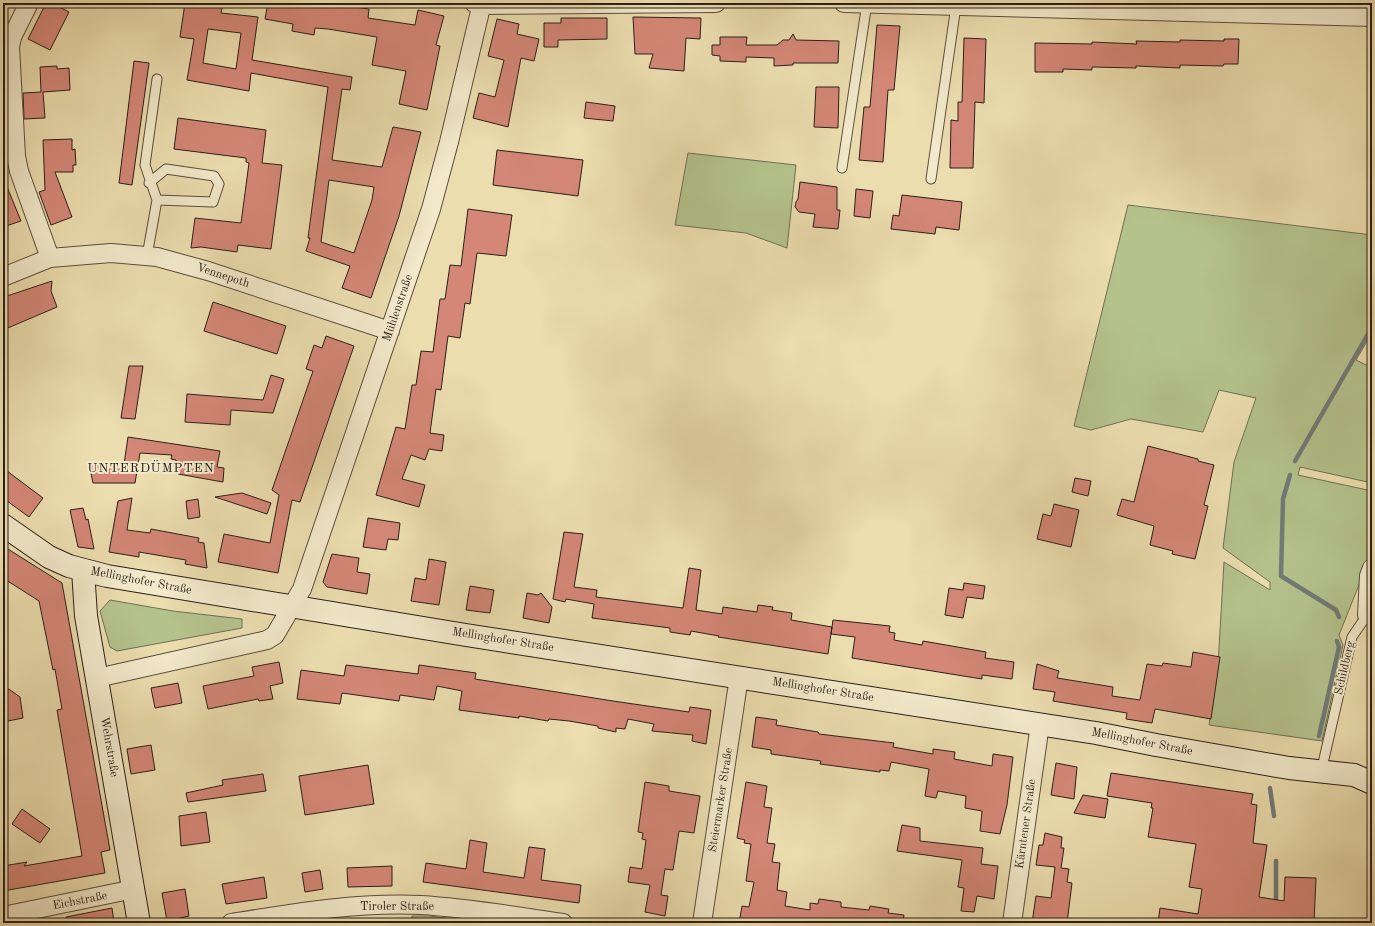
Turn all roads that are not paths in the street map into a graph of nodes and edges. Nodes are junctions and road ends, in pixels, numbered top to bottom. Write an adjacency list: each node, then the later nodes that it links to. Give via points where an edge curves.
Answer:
1 (29, 3): 14 (street, via 12,36 10,47 16,156)
2 (716, 3): 5 (street)
3 (844, 3): 4 (street)
4 (867, 3): 6 (street); 9 (lane)
5 (479, 4): 16 (street, Mühlenstraße, via 436,192)
6 (956, 6): 7 (street); 10 (lane)
7 (1372, 17)
8 (157, 79): 11 (lane, via 145,165)
9 (842, 168)
10 (931, 179)
11 (150, 183): 12 (lane); 12 (lane, via 166,169 214,176 219,184 213,202)
12 (157, 200): 13 (lane)
13 (147, 256): 14 (street, Vennepoth, via 103,253); 16 (street, Vennepoth, via 185,264)
14 (50, 258): 15 (street, Vennepoth)
15 (3, 277)
16 (390, 331): 20 (street, Mühlenstraße, via 302,589)
17 (3, 525): 19 (main road, Mellinghofer Straße, via 49,557)
18 (1372, 568): 21 (street, Schildberg, via 1369,576)
19 (83, 570): 20 (main road, Mellinghofer Straße); 23 (main road, Wehrstraße, via 86,616)
20 (291, 607): 22 (main road, Mellinghofer Straße); 23 (street, via 275,635 267,640)
21 (1367, 615): 25 (lane, Schildberg, via 1352,637)
22 (739, 677): 24 (main road, Mellinghofer Straße); 32 (street, Steiermarker Straße)
23 (97, 678): 27 (main road, Wehrstraße)
24 (1040, 724): 25 (main road, Mellinghofer Straße); 33 (street, Kärntener Straße)
25 (1321, 772): 26 (main road, Mellinghofer Straße)
26 (1366, 776)
27 (134, 889): 28 (street, Eichstraße); 29 (main road, Wehrstraße)
28 (3, 916)
29 (139, 923)
30 (230, 923): 31 (street, Tiroler Straße, via 304,911 400,905 454,908)
31 (564, 923)
32 (702, 923)
33 (1012, 923)

